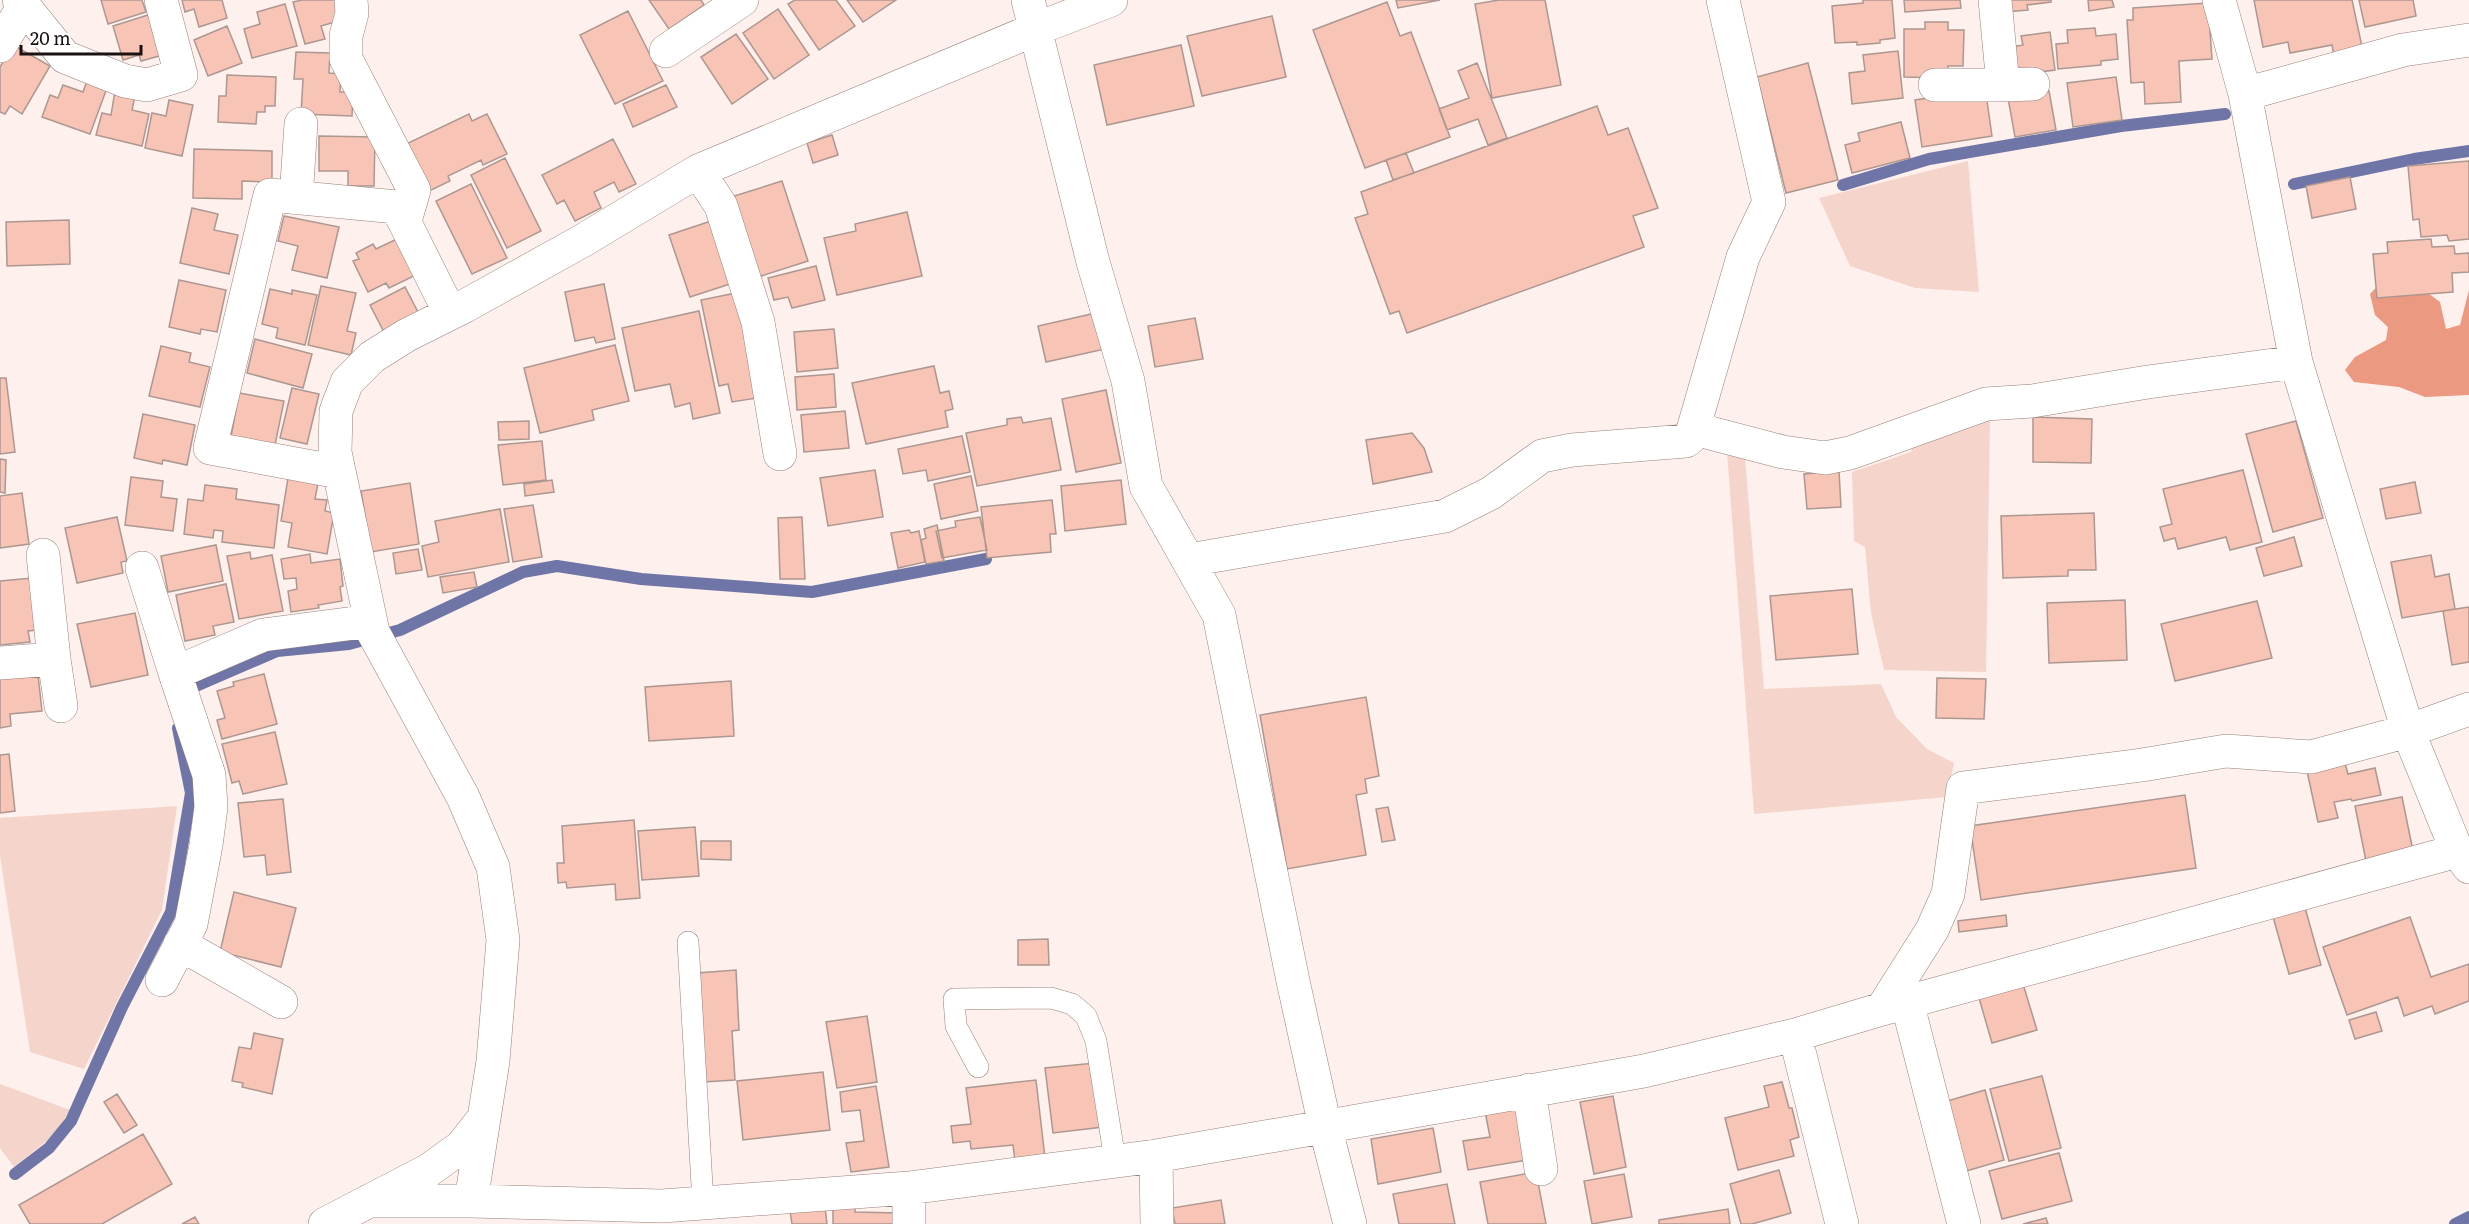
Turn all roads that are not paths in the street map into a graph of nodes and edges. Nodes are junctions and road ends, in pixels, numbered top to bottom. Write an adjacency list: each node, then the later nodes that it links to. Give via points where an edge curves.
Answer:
1 (160, 0): 8 (street, via 181,75 147,85 125,81 65,57)
2 (351, 0): 18 (street, via 346,59 414,190)
3 (742, 0): 12 (street)
4 (1110, 0): 9 (street)
5 (1724, 0): 21 (street, via 1769,202 1743,257)
6 (1995, 0): 13 (street, via 2018,84)
7 (2219, 0): 14 (street)
8 (21, 3): 11 (street)
9 (1032, 14): 16 (street); 25 (street, via 1093,262 1128,381 1146,486)
10 (2469, 40): 14 (street, via 2403,50)
11 (0, 46)
12 (666, 51)
13 (1935, 84)
14 (2245, 94): 20 (street)
15 (301, 124): 17 (street)
16 (698, 171): 19 (street); 22 (street, via 721,206 758,322)
17 (296, 198): 18 (street, via 398,207); 23 (street, via 270,195 210,448)
18 (405, 221): 19 (street)
19 (450, 314): 23 (street, via 372,357 347,382 336,411 335,452)
20 (2296, 362): 21 (street, via 2032,401 1986,404 1850,453 1825,458 1783,452); 33 (street)
21 (1695, 429): 25 (street, via 1686,441 1542,456 1491,494 1446,516)
22 (780, 454)
23 (339, 472): 27 (street)
24 (43, 555): 28 (street, via 62,600)
25 (1189, 560): 44 (street, via 1219,615)
26 (142, 568): 30 (street)
27 (370, 621): 30 (street, via 263,635); 43 (street, via 463,796 493,867 503,940)
28 (54, 659): 29 (street); 31 (street)
29 (0, 663)
30 (175, 673): 36 (street, via 208,775 211,807 191,924)
31 (61, 706)
32 (2469, 709): 33 (street)
33 (2408, 731): 34 (street); 39 (street, via 2311,757 2226,751 1963,788 1948,894)
34 (2463, 859): 39 (street)
35 (688, 942): 51 (lane)
36 (180, 944): 37 (street); 38 (street)
37 (162, 980)
38 (281, 1002)
39 (1894, 1005): 40 (street); 57 (street)
40 (1795, 1035): 42 (street, via 1644,1071); 56 (street)
41 (978, 1067): 46 (lane, via 956,1026 954,999 1051,998 1072,1004 1086,1016 1096,1041)
42 (1529, 1090): 44 (street); 47 (street)
43 (484, 1118): 49 (street, via 461,1147 429,1170); 50 (street)
44 (1325, 1126): 45 (street); 55 (street)
45 (1156, 1156): 46 (street); 54 (street)
46 (1114, 1160): 48 (street)
47 (1541, 1169)
48 (909, 1188): 51 (street); 53 (street)
49 (369, 1201): 50 (street); 52 (street)
50 (471, 1201): 51 (street, via 662,1206)
51 (703, 1203)
52 (325, 1224)
53 (909, 1224)
54 (1157, 1224)
55 (1350, 1224)
56 (1842, 1224)
57 (1964, 1224)

